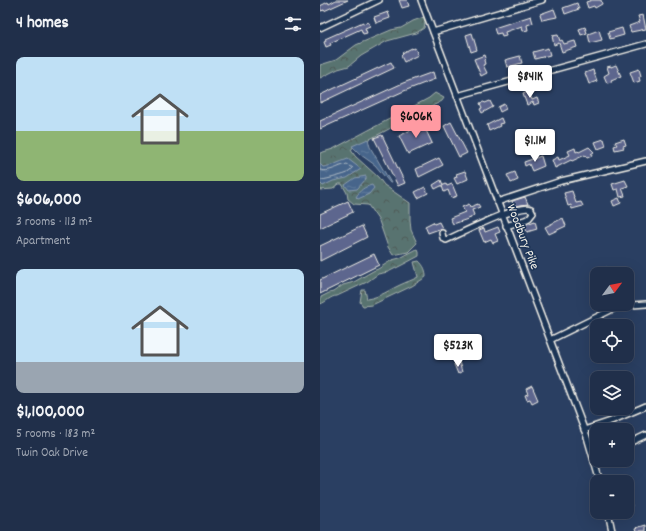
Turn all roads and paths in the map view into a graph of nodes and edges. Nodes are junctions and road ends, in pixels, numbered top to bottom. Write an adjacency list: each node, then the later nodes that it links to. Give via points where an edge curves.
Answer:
1 (379, 0): 6 (street)
2 (421, 0): 7 (street, Woodbury Pike)
3 (513, 0): 5 (street)
4 (542, 0): 5 (street)
5 (516, 7): 7 (street)
6 (320, 28)
7 (433, 32): 9 (street, Woodbury Pike)
8 (646, 44): 9 (street)
9 (457, 96): 11 (street, Woodbury Pike)
10 (646, 161): 11 (street, via 561,181)
11 (497, 202): 12 (street, Woodbury Pike)
12 (502, 214): 13 (street, Woodbury Pike); 13 (street, via 526,208 532,211 529,218); 14 (street, via 446,240)
13 (506, 226): 16 (street, Woodbury Pike)
14 (442, 233)
15 (646, 304): 16 (street, via 619,306)
16 (550, 340): 18 (street, Woodbury Pike)
17 (646, 406): 18 (street)
18 (584, 430): 21 (street, Woodbury Pike)
19 (646, 435): 20 (street)
20 (634, 441)
21 (590, 450)
22 (609, 519): 23 (street)
23 (612, 531)

